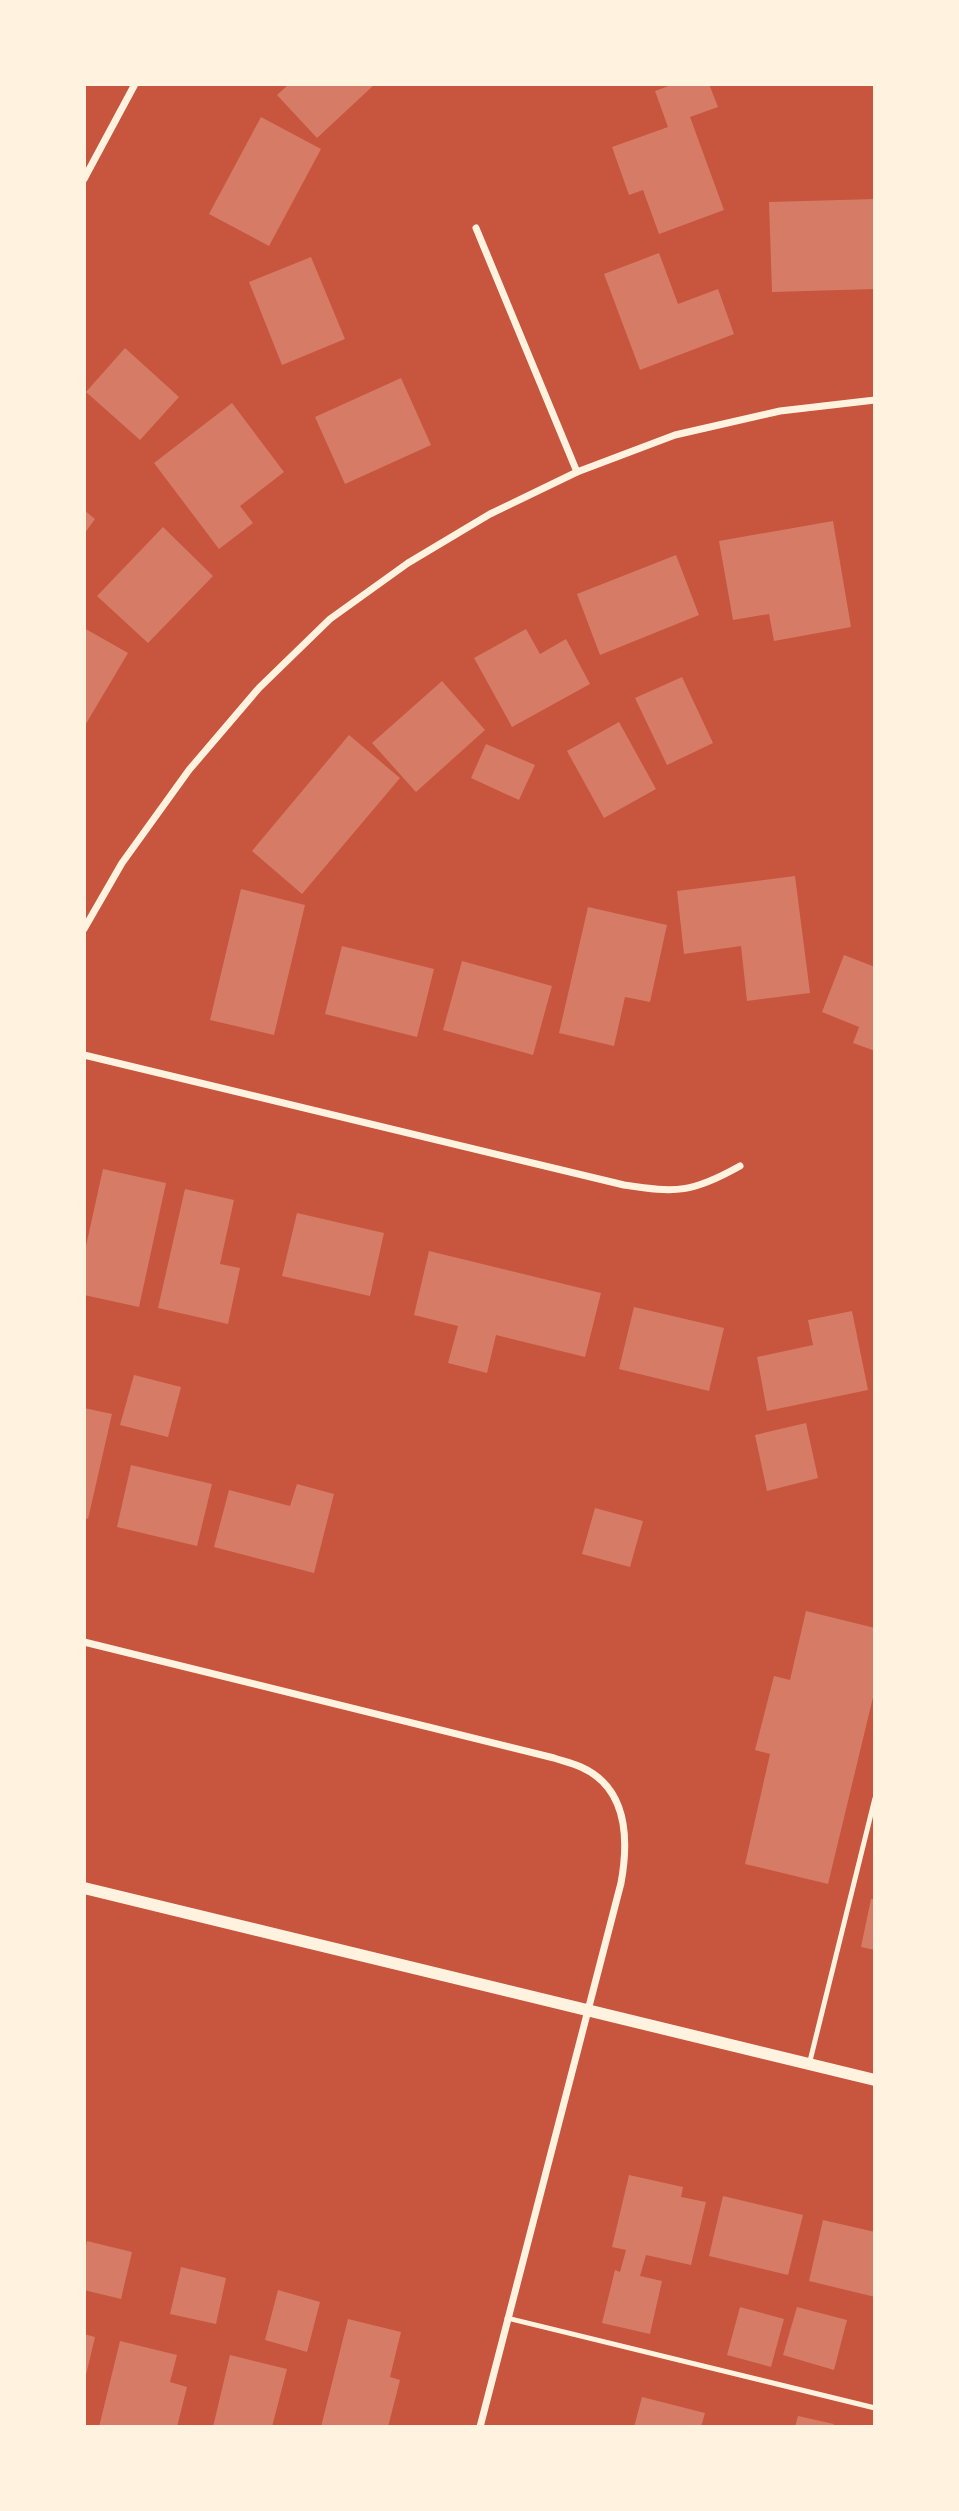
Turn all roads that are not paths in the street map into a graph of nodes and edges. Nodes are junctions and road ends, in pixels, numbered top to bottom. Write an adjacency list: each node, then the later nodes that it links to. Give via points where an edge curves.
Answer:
1 (135, 84): 2 (street)
2 (84, 179)
3 (476, 228): 5 (street)
4 (875, 400): 5 (street, via 780,411 675,435)
5 (577, 472): 6 (street, via 431,549 330,619 259,688 188,770 122,863)
6 (84, 929)
7 (84, 1055): 8 (street, via 624,1185 689,1189)
8 (740, 1167)
9 (84, 1642): 12 (street, via 582,1767 600,1780 616,1800 625,1827 625,1857)
10 (875, 1798): 13 (lane)
11 (84, 1888): 12 (street)
12 (588, 2010): 13 (street); 15 (street)
13 (809, 2064): 14 (street)
14 (875, 2080)
15 (508, 2319): 16 (lane); 17 (street)
16 (875, 2408)
17 (480, 2427)

